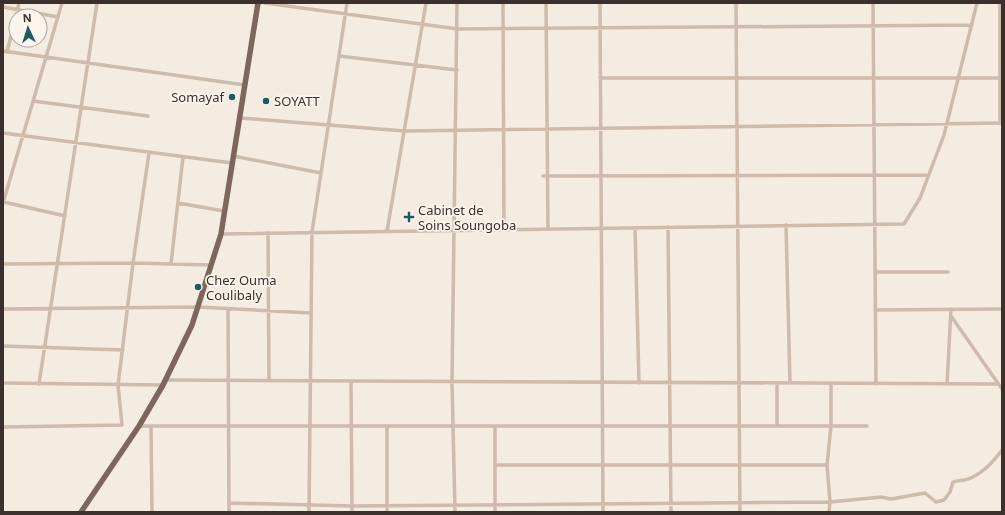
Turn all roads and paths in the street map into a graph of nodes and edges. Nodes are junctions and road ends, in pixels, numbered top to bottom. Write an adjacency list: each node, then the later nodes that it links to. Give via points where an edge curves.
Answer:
1 (62, 3): 17 (street)
2 (97, 3): 30 (street)
3 (258, 3): 38 (main road)
4 (265, 3): 15 (street)
5 (347, 3): 15 (street)
6 (426, 3): 18 (street)
7 (457, 3): 23 (street)
8 (503, 3): 24 (street)
9 (546, 3): 25 (street)
10 (600, 3): 22 (street)
11 (736, 3): 21 (street)
12 (873, 3): 20 (street)
13 (977, 3): 19 (street)
14 (1000, 3): 37 (street)
15 (346, 14): 18 (street); 28 (street)
16 (48, 15): 17 (street)
17 (58, 17): 29 (street)
18 (422, 24): 23 (street); 31 (street)
19 (972, 25): 20 (street); 36 (street)
20 (873, 26): 21 (street); 35 (street)
21 (736, 27): 22 (street); 34 (street)
22 (600, 28): 25 (street); 33 (street)
23 (458, 29): 24 (street); 32 (street)
24 (503, 29): 25 (street); 50 (street)
25 (546, 29): 48 (street)
26 (8, 40): 27 (street)
27 (5, 51): 29 (street)
28 (339, 56): 31 (street); 46 (street)
29 (46, 58): 30 (street); 39 (street)
30 (88, 64): 38 (street); 40 (street)
31 (415, 65): 32 (street); 52 (street)
32 (456, 70): 51 (street)
33 (600, 78): 34 (street); 49 (street)
34 (735, 78): 35 (street); 47 (street)
35 (874, 78): 36 (street); 45 (street)
36 (959, 78): 37 (street); 43 (street)
37 (1001, 78): 44 (street)
38 (246, 86): 42 (main road)
39 (33, 101): 40 (street); 54 (street)
40 (81, 107): 41 (street); 55 (street)
41 (148, 116)
42 (240, 118): 46 (street); 57 (main road)
43 (947, 123): 44 (street); 45 (street); 62 (street)
44 (1001, 123)
45 (874, 124): 47 (street); 61 (street)
46 (328, 125): 52 (street); 60 (street)
47 (736, 125): 49 (street); 65 (street)
48 (547, 128): 49 (street); 50 (street); 63 (street)
49 (601, 128): 64 (street)
50 (504, 129): 51 (street); 78 (street)
51 (454, 130): 52 (street); 77 (street)
52 (404, 131): 79 (street)
53 (3, 132): 54 (street)
54 (23, 136): 55 (street); 66 (street)
55 (76, 144): 56 (street); 69 (street)
56 (149, 153): 58 (street); 84 (street)
57 (234, 156): 59 (main road); 60 (street)
58 (183, 157): 59 (street); 67 (street)
59 (232, 163): 68 (main road)
60 (321, 174): 80 (street)
61 (874, 175): 62 (street); 65 (street); 70 (street)
62 (929, 175): 70 (street, via 920,198 904,224)
63 (545, 176): 64 (street); 76 (street)
64 (601, 176): 65 (street); 74 (street)
65 (736, 176): 72 (street)
66 (3, 203): 69 (street)
67 (178, 203): 68 (street); 86 (street)
68 (224, 211): 82 (main road)
69 (65, 216): 83 (street)
70 (875, 224): 71 (street); 88 (street)
71 (786, 225): 72 (street); 117 (street)
72 (737, 226): 73 (street); 114 (street)
73 (668, 227): 75 (street); 113 (street)
74 (601, 228): 75 (street); 76 (street); 109 (street)
75 (635, 228): 112 (street)
76 (548, 229): 78 (street)
77 (453, 230): 78 (street); 79 (street); 108 (street)
78 (504, 230)
79 (387, 231): 80 (street)
80 (312, 232): 81 (street); 99 (street)
81 (268, 233): 82 (street); 98 (street)
82 (221, 234): 87 (main road)
83 (58, 263): 84 (street); 85 (street); 91 (street)
84 (133, 263): 86 (street); 92 (street)
85 (3, 264)
86 (171, 264): 87 (street)
87 (211, 265): 90 (main road)
88 (875, 272): 89 (street); 97 (street)
89 (948, 272)
90 (197, 307): 92 (street); 94 (street); 111 (main road, via 192,325)
91 (52, 308): 92 (street); 93 (street); 102 (street)
92 (128, 308): 103 (street)
93 (3, 309)
94 (228, 309): 98 (street); 104 (street)
95 (951, 309): 96 (street); 97 (street); 100 (street)
96 (1002, 309)
97 (875, 310): 119 (street)
98 (268, 311): 99 (street); 105 (street)
99 (311, 313): 106 (street)
100 (951, 316): 120 (street); 121 (street)
101 (3, 346): 102 (street)
102 (46, 348): 103 (street); 116 (street)
103 (123, 350): 122 (street)
104 (228, 380): 105 (street); 111 (street); 133 (street)
105 (269, 381): 106 (street)
106 (310, 381): 107 (street); 134 (street)
107 (351, 381): 108 (street); 135 (street)
108 (452, 382): 109 (street); 137 (street)
109 (602, 382): 112 (street); 126 (street)
110 (3, 383): 116 (street)
111 (165, 383): 122 (street); 124 (main road)
112 (639, 383): 113 (street)
113 (670, 383): 114 (street); 127 (street)
114 (739, 383): 115 (street); 128 (street)
115 (777, 383): 117 (street); 129 (street)
116 (39, 384): 122 (street)
117 (790, 384): 118 (street)
118 (831, 384): 119 (street); 130 (street)
119 (876, 384): 120 (street)
120 (947, 384): 121 (street)
121 (998, 384): 123 (street)
122 (118, 385): 132 (street, via 122,425)
123 (1002, 389)
124 (139, 426): 125 (street); 155 (main road)
125 (151, 426): 133 (street); 156 (street)
126 (603, 426): 127 (street); 138 (street); 143 (street)
127 (670, 426): 128 (street); 144 (street)
128 (740, 426): 129 (street); 140 (street)
129 (776, 426): 130 (street)
130 (831, 426): 131 (street); 141 (street)
131 (867, 426)
132 (3, 427)
133 (228, 427): 134 (street); 147 (street)
134 (310, 427): 135 (street); 151 (street)
135 (352, 427): 136 (street); 153 (street)
136 (387, 427): 137 (street); 154 (street)
137 (453, 427): 138 (street); 152 (street)
138 (495, 427): 142 (street)
139 (1002, 450): 146 (street, via 982,471 968,479 953,482 950,492 941,502 933,501 925,493 891,499 882,497)
140 (740, 464): 141 (street); 144 (street); 145 (street)
141 (826, 464): 146 (street)
142 (495, 465): 143 (street); 150 (street)
143 (603, 465): 144 (street); 148 (street)
144 (670, 465): 149 (street)
145 (740, 502): 146 (street); 149 (street); 165 (street)
146 (830, 502): 166 (street)
147 (229, 503): 151 (street); 157 (street)
148 (603, 503): 149 (street); 150 (street); 163 (street)
149 (671, 503): 164 (street)
150 (495, 504): 152 (street); 162 (street)
151 (309, 505): 153 (street); 158 (street)
152 (455, 505): 154 (street); 161 (street)
153 (352, 506): 154 (street); 159 (street)
154 (387, 506): 160 (street)
155 (81, 512)
156 (152, 512)
157 (229, 512)
158 (309, 512)
159 (352, 512)
160 (387, 512)
161 (455, 512)
162 (495, 512)
163 (603, 512)
164 (671, 512)
165 (740, 512)
166 (829, 512)

